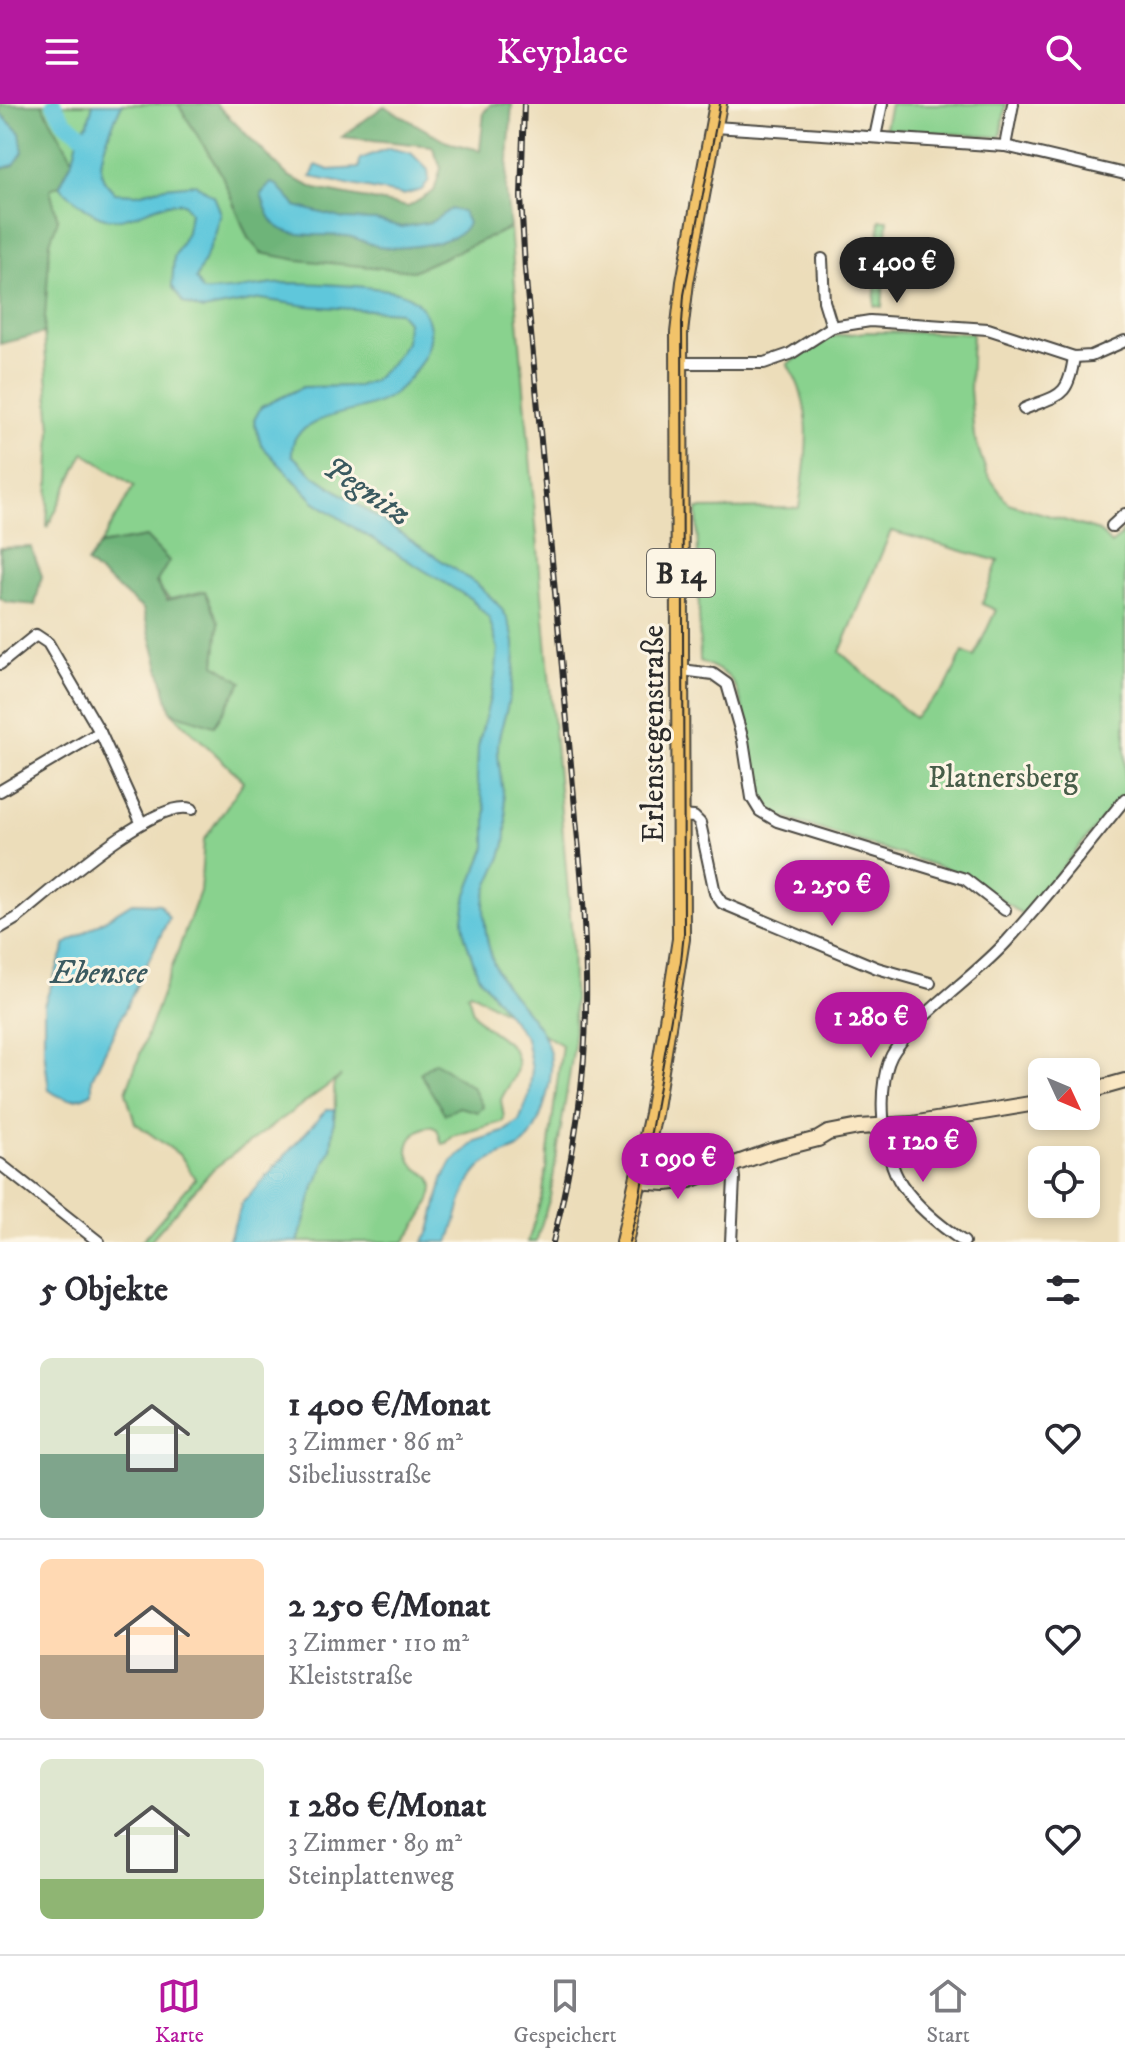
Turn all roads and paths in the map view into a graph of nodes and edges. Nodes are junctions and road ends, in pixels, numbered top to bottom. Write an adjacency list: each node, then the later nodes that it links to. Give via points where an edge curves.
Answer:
1 (718, 104): 5 (main road, Erlenstegenstraße / B 14)
2 (729, 104): 5 (main road, Erlenstegenstraße / B 14)
3 (882, 104): 6 (street)
4 (1013, 104): 7 (street)
5 (719, 128): 6 (street); 13 (main road, Erlenstegenstraße / B 14, via 684,291)
6 (875, 137): 7 (street)
7 (1005, 146): 8 (street)
8 (1125, 174)
9 (822, 259): 10 (street, via 824,301)
10 (832, 327): 12 (street, via 870,321 972,326); 13 (street, via 773,361)
11 (1125, 341): 12 (street, via 1091,356)
12 (1074, 357): 14 (street, via 1071,381 1063,392)
13 (683, 363): 18 (main road, Erlenstegenstraße / B 14)
14 (1024, 409)
15 (1125, 514): 16 (street)
16 (1112, 526)
17 (0, 664): 19 (street, via 36,635 48,643)
18 (686, 670): 23 (main road, Erlenstegenstraße / B 14); 25 (street, via 716,676 730,690 752,798 760,811 777,821 965,879)
19 (100, 732): 20 (street); 24 (street)
20 (0, 791)
21 (1125, 799): 31 (street, via 1007,942 896,1048 883,1084)
22 (192, 809): 24 (street)
23 (684, 816): 27 (street, via 700,823 715,893 722,903 877,968); 34 (main road, Erlenstegenstraße / B 14, via 680,958)
24 (141, 822): 26 (street)
25 (1005, 910)
26 (0, 928)
27 (930, 983)
28 (1125, 1081): 29 (street)
29 (1100, 1088)
30 (1028, 1104): 31 (street)
31 (884, 1127): 33 (street, via 861,1137 818,1139); 38 (street, via 900,1183)
32 (0, 1164): 36 (street)
33 (732, 1164): 34 (street, via 701,1173); 37 (street)
34 (647, 1173): 35 (main road, Erlenstegenstraße / B 14)
35 (631, 1238)
36 (99, 1242)
37 (731, 1242)
38 (964, 1242)

